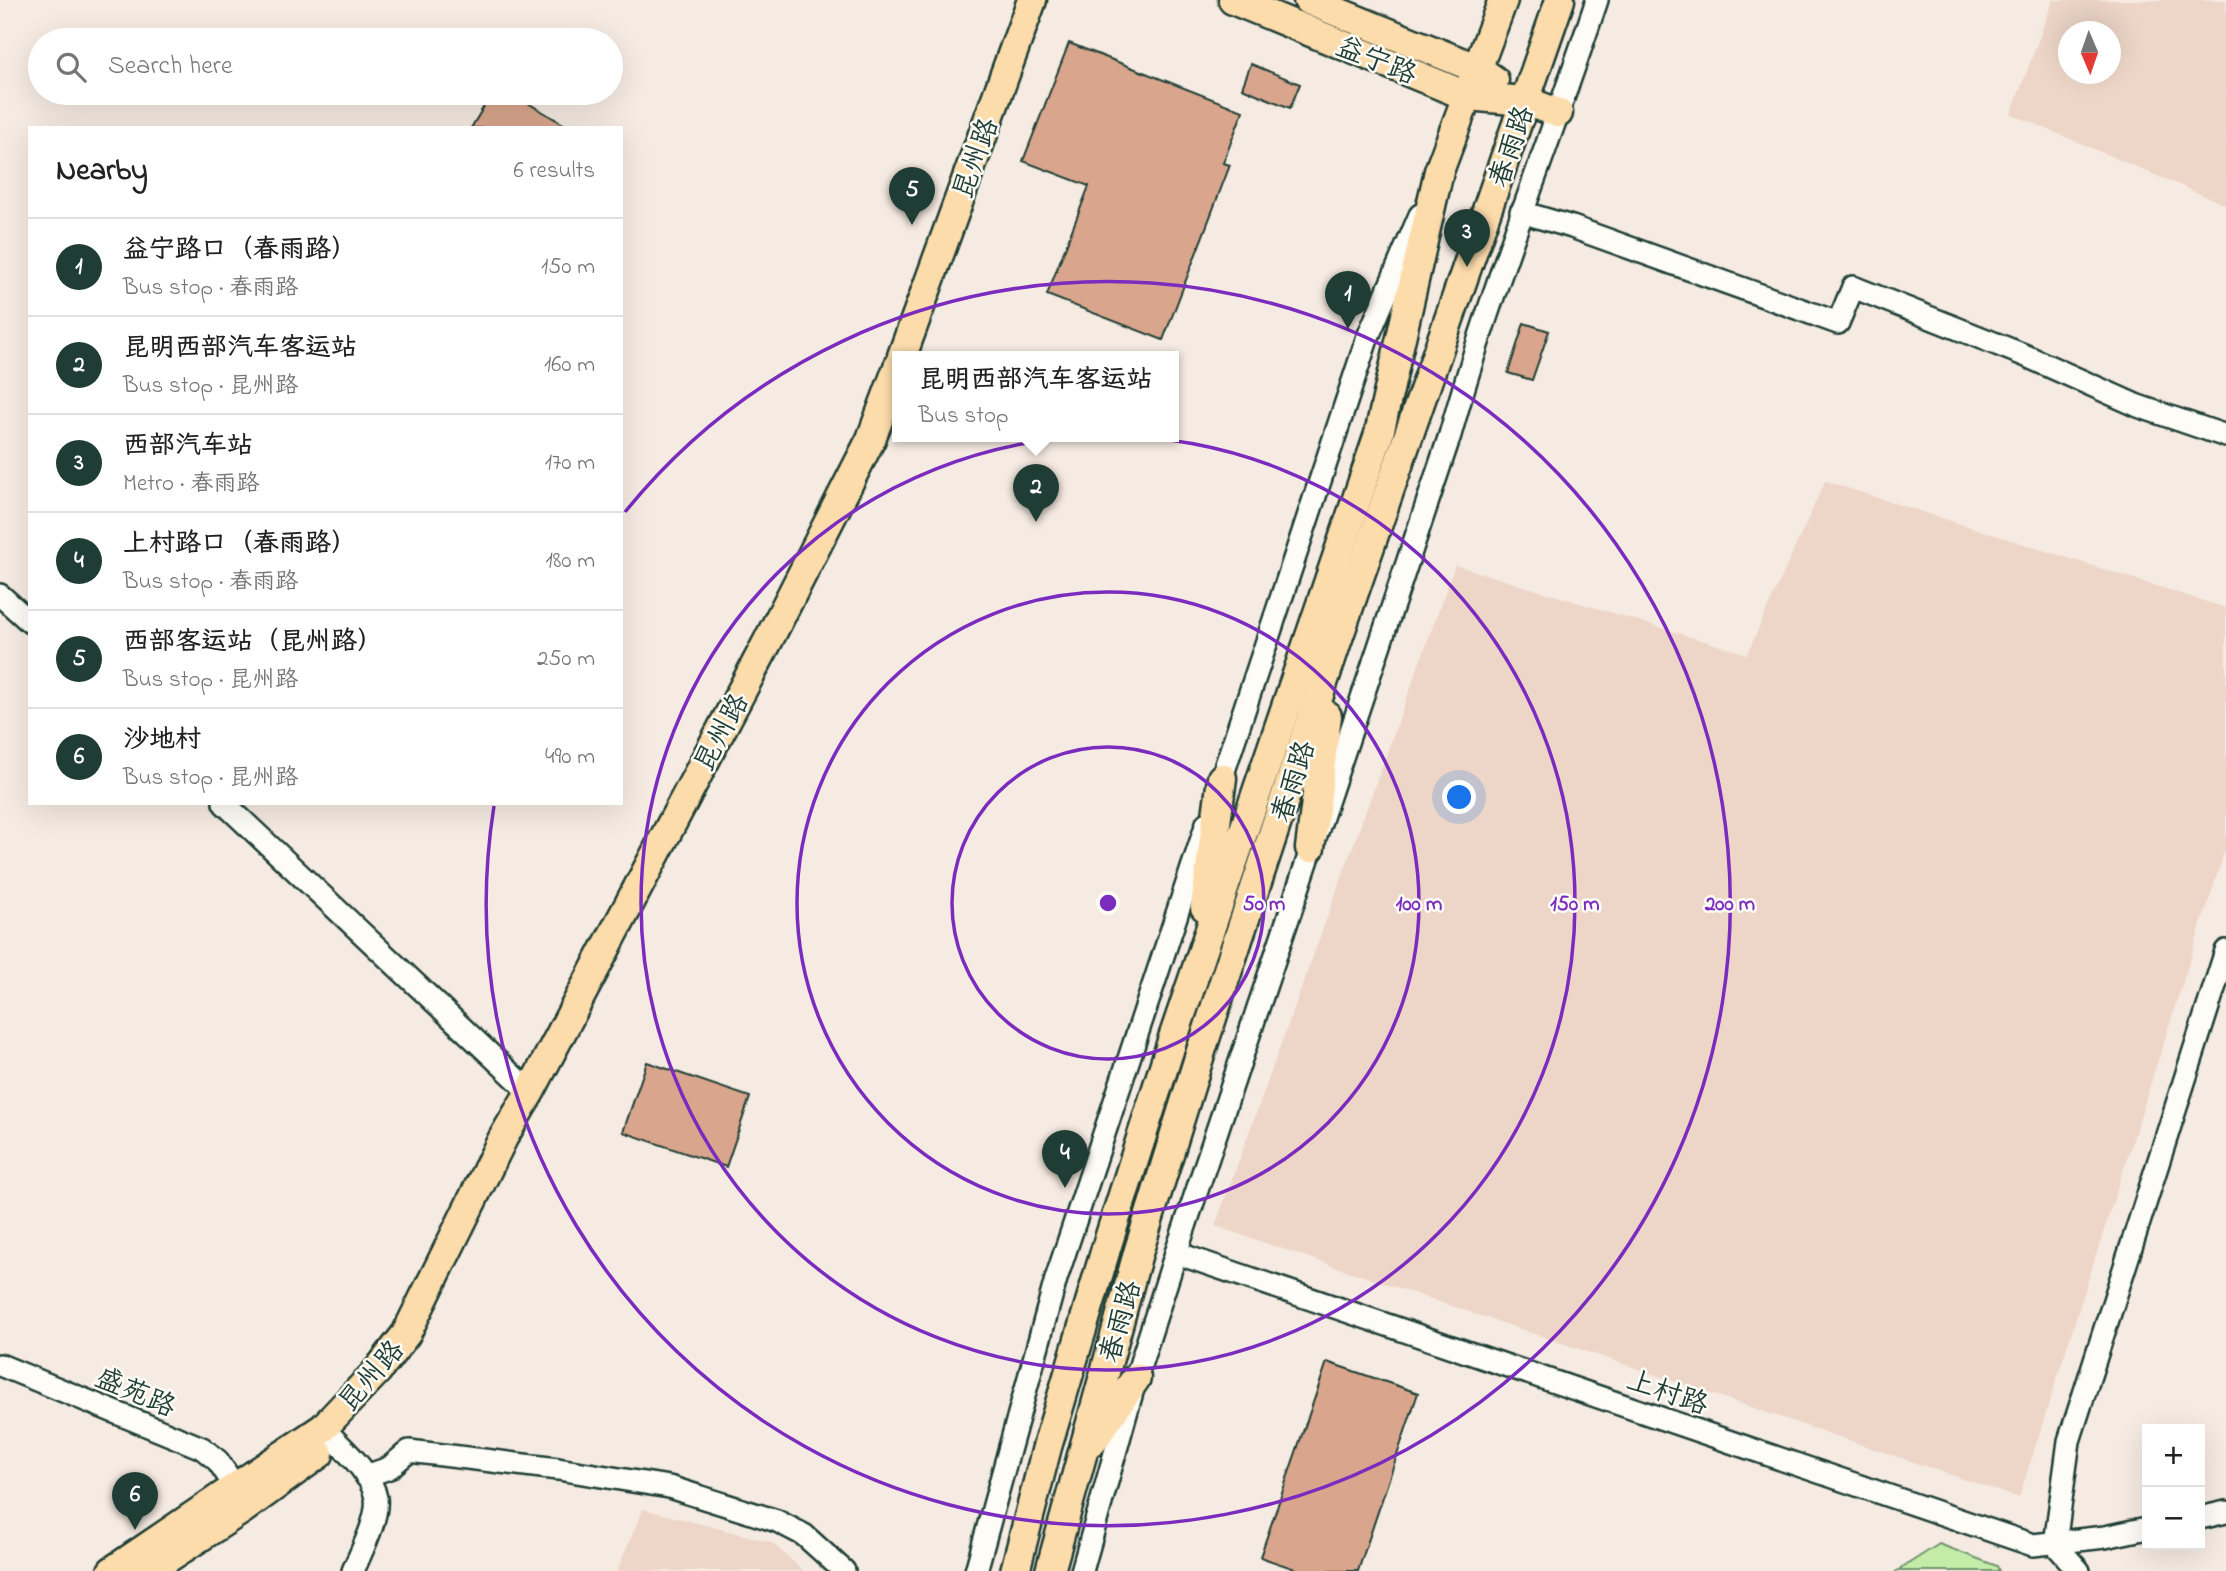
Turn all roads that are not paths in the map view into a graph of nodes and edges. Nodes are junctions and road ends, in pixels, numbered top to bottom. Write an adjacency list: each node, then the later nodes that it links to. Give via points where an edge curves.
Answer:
1 (1032, 0): 13 (main road, 昆州路)
2 (1233, 0): 8 (main road, 益宁路)
3 (1308, 0): 7 (main road, 益宁路)
4 (1503, 0): 7 (main road, 春雨路)
5 (1560, 0): 9 (main road, 春雨路)
6 (1597, 0): 10 (street)
7 (1478, 69): 8 (main road, 春雨路); 9 (main road, 益宁路)
8 (1467, 96): 9 (main road, 益宁路); 11 (main road, 春雨路)
9 (1525, 101): 10 (main road, 益宁路); 18 (main road, 春雨路)
10 (1558, 113): 12 (street)
11 (1439, 171): 19 (street, via 1367,339); 23 (main road, 春雨路, via 1379,434)
12 (1521, 212): 15 (street, via 1838,323 1853,287 2138,406); 21 (street)
13 (904, 351)
14 (892, 383): 24 (main road, 昆州路, via 871,439)
15 (2226, 436)
16 (0, 595): 17 (street)
17 (28, 620)
18 (1337, 642): 21 (main road); 29 (main road, 春雨路, via 1198,1060)
19 (1222, 778): 23 (main road); 40 (street, via 1056,1279)
20 (226, 805): 24 (street)
21 (1310, 848): 25 (street)
22 (2226, 951): 35 (street, via 2069,1441)
23 (1197, 968): 41 (main road, 春雨路, via 1108,1242)
24 (530, 1093): 28 (main road, 昆州路, via 406,1334)
25 (1176, 1253): 27 (street); 35 (street, 上村路, via 2033,1545)
26 (0, 1365): 31 (street, 盛苑路, via 202,1448 218,1461)
27 (1136, 1378): 29 (main road); 43 (street)
28 (329, 1435): 30 (street); 31 (main road, 昆州路); 37 (main road, 昆州路, via 243,1509)
29 (1079, 1462): 42 (main road, 春雨路)
30 (366, 1476): 38 (street, via 376,1499); 39 (street, via 389,1468 409,1451 669,1487 777,1521 804,1535)
31 (236, 1488): 36 (main road, 昆州路)
32 (2226, 1512): 33 (street)
33 (2205, 1517)
34 (2142, 1529): 35 (street, 上村路)
35 (2055, 1544): 44 (street)
36 (112, 1571)
37 (148, 1571)
38 (353, 1571)
39 (844, 1571)
40 (976, 1571)
41 (1015, 1571)
42 (1050, 1571)
43 (1082, 1571)
44 (2079, 1571)

